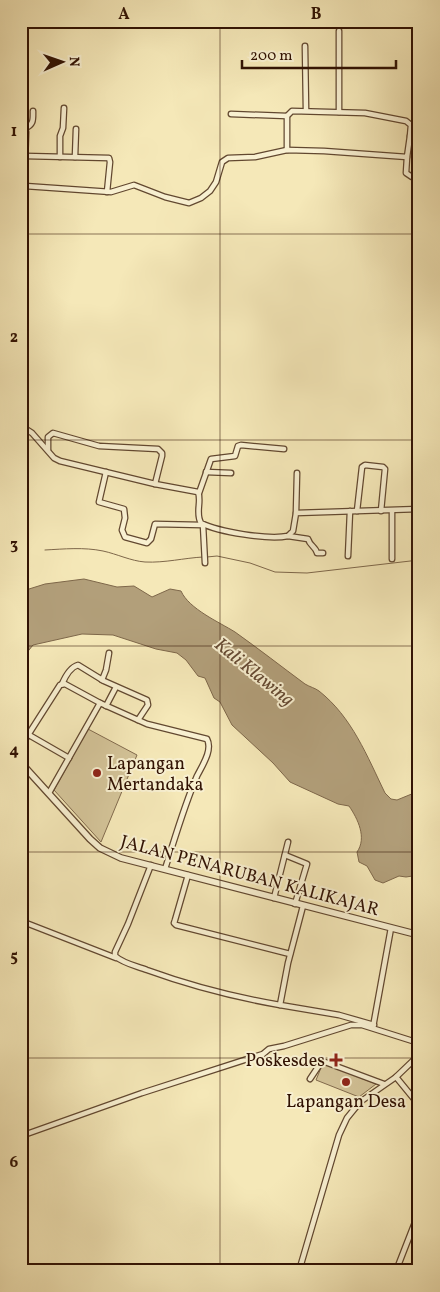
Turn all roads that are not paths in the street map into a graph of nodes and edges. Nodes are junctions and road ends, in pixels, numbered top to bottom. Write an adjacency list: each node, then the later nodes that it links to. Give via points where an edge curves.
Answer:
1 (340, 31): 6 (street)
2 (305, 46): 4 (street)
3 (64, 108): 15 (street)
4 (306, 110): 6 (street); 8 (street, via 292,111)
5 (33, 111): 9 (street, via 31,125)
6 (339, 112): 11 (street, via 406,121 411,125)
7 (231, 114): 8 (street)
8 (287, 116): 13 (street)
9 (23, 127): 14 (street)
10 (76, 129): 16 (street)
11 (410, 136): 12 (street); 17 (street)
12 (419, 136)
13 (287, 150): 17 (street); 20 (street, via 225,159 214,187 189,203 134,185)
14 (25, 156): 15 (street); 19 (street)
15 (60, 157): 16 (street)
16 (75, 157): 20 (street, via 110,158)
17 (408, 157): 18 (street, via 406,173)
18 (419, 178)
19 (25, 186): 20 (street); 21 (street)
20 (107, 192)
21 (22, 225): 22 (street)
22 (21, 242)
23 (21, 426): 25 (street)
24 (284, 449): 27 (street, via 239,445 235,456 212,459)
25 (48, 450): 26 (street, via 60,461); 30 (street, via 48,437 53,433 99,446 158,449 162,456)
26 (106, 472): 30 (street); 38 (street, via 99,502 124,509 122,530 125,537 146,543 151,539 155,524)
27 (206, 472): 28 (street); 31 (street)
28 (231, 473)
29 (297, 474): 37 (street)
30 (155, 484): 31 (street)
31 (199, 493): 38 (street, via 199,517)
32 (419, 509): 36 (street)
33 (350, 511): 34 (street); 37 (street); 41 (street)
34 (357, 511): 35 (street); 35 (street, via 362,467 365,465 385,469)
35 (381, 511): 36 (street)
36 (392, 511): 42 (street)
37 (296, 513): 39 (street, via 294,531)
38 (203, 525): 39 (street, via 249,535); 43 (street)
39 (288, 536): 40 (street, via 308,540 317,553)
40 (323, 553)
41 (348, 556)
42 (392, 559)
43 (205, 564)
44 (109, 653): 45 (street)
45 (102, 680): 46 (street, via 76,665); 47 (street)
46 (62, 684): 48 (street); 51 (street)
47 (116, 687): 49 (street); 50 (street, via 147,700 148,705)
48 (100, 703): 49 (street); 53 (street)
49 (106, 706): 50 (street)
50 (138, 720): 59 (street, via 208,741 207,755)
51 (29, 735): 52 (street); 53 (street)
52 (21, 746)
53 (69, 758): 55 (street)
54 (21, 763): 55 (street, JALAN PENARUBAN KALIKAJAR)
55 (49, 793): 58 (street, JALAN PENARUBAN KALIKAJAR, via 100,848)
56 (288, 842): 57 (street)
57 (285, 855): 61 (street); 62 (street, via 307,864)
58 (151, 866): 59 (street, JALAN PENARUBAN KALIKAJAR); 68 (street, via 115,952)
59 (165, 869): 60 (street, JALAN PENARUBAN KALIKAJAR)
60 (188, 875): 61 (street, JALAN PENARUBAN KALIKAJAR); 67 (street, via 176,925)
61 (274, 898): 62 (street, JALAN PENARUBAN KALIKAJAR)
62 (294, 904): 63 (street, JALAN PENARUBAN KALIKAJAR)
63 (303, 906): 65 (street, JALAN PENARUBAN KALIKAJAR); 67 (street)
64 (21, 921): 68 (street)
65 (391, 928): 66 (street, JALAN PENARUBAN KALIKAJAR); 70 (street)
66 (419, 935)
67 (290, 954): 69 (street)
68 (117, 958): 69 (street, via 182,983)
69 (280, 1005): 70 (street, via 339,1015)
70 (373, 1027): 71 (street); 77 (street, via 351,1025 269,1048 262,1054)
71 (419, 1044)
72 (419, 1055): 73 (street)
73 (396, 1077): 75 (street); 76 (street)
74 (310, 1079): 75 (street, via 323,1062)
75 (384, 1084): 79 (street, via 360,1102 343,1124)
76 (419, 1105)
77 (21, 1136)
78 (419, 1212): 80 (street)
79 (299, 1271)
80 (396, 1271)

